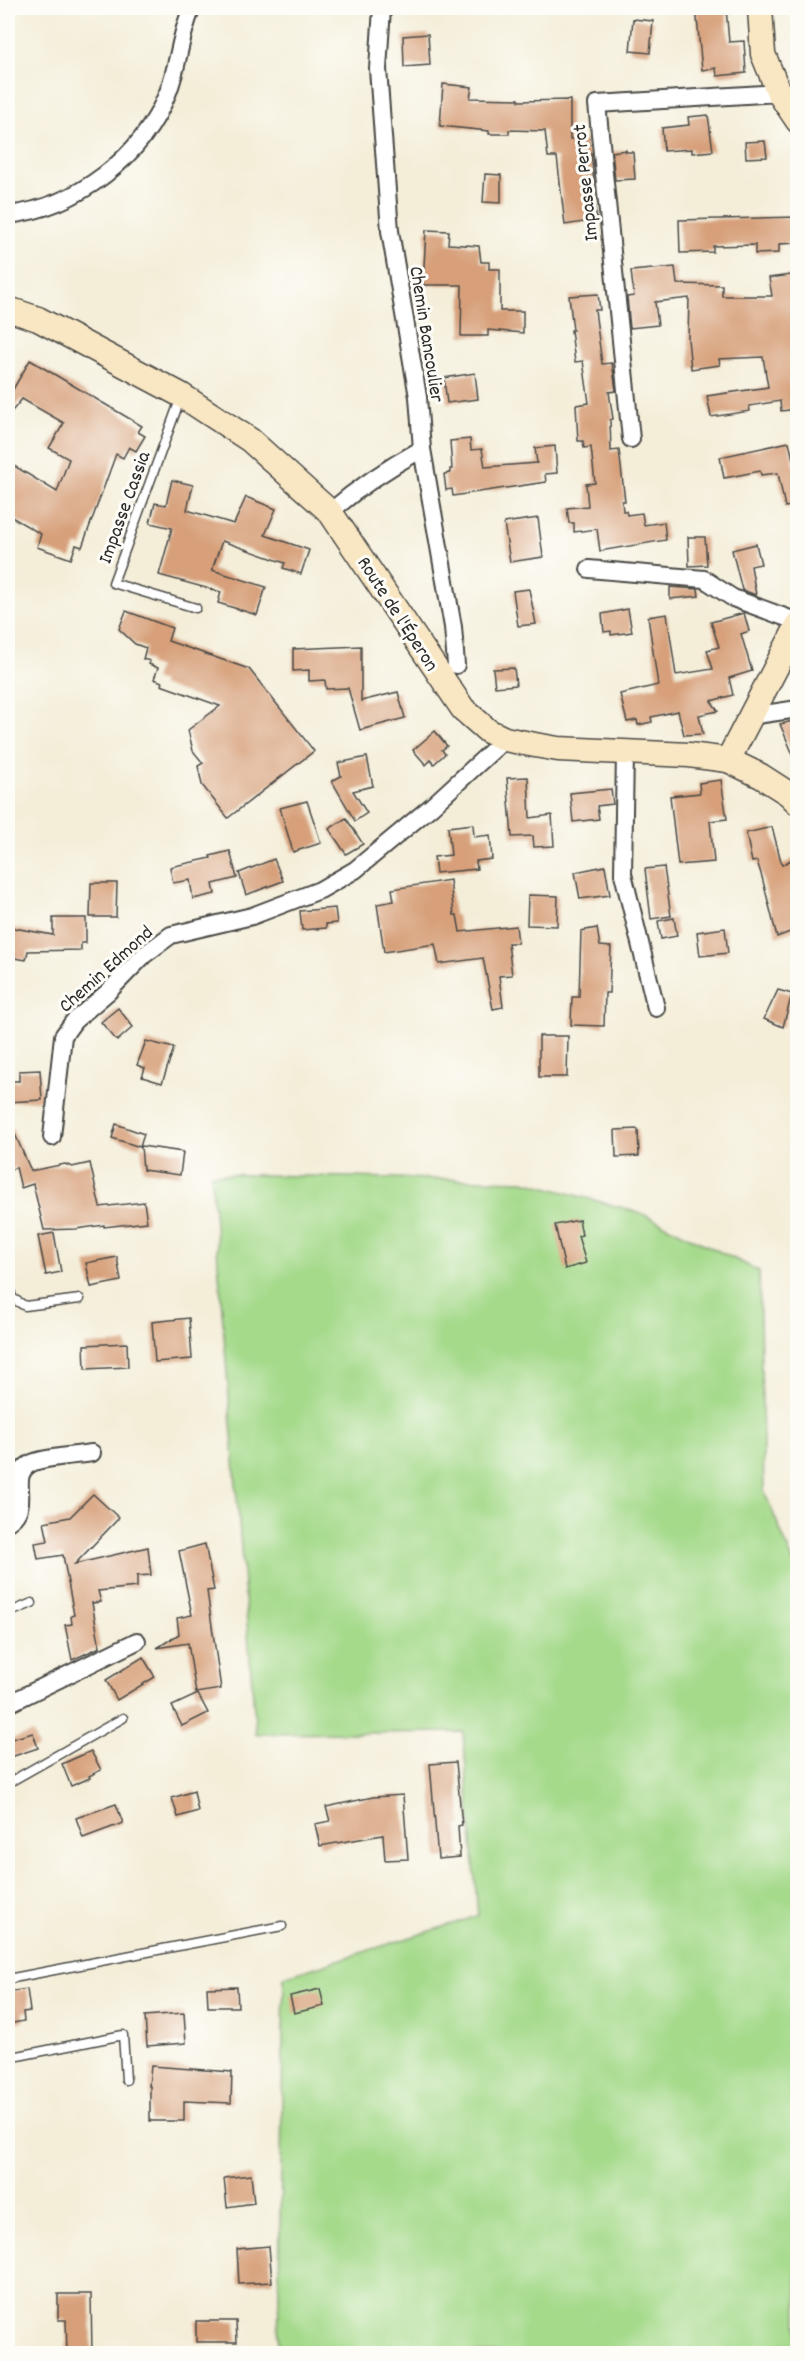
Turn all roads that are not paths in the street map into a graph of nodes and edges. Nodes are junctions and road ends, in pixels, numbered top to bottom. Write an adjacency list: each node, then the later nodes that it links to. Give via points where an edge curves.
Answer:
1 (192, 8): 6 (street, via 168,93 137,145 82,191)
2 (382, 8): 12 (street, Chemin Bancoulier, via 378,69 390,231 418,397)
3 (760, 8): 4 (main road, via 763,54)
4 (786, 96): 5 (main road); 11 (street, Impasse Perrot, via 597,104)
5 (798, 121)
6 (8, 215)
7 (8, 295): 9 (main road, Route de l'Éperon)
8 (8, 309): 9 (main road, Route de l'Éperon)
9 (38, 319): 10 (main road, Route de l'Éperon)
10 (181, 396): 13 (main road, Route de l'Éperon, via 250,440); 15 (lane, Impasse Cassia, via 113,583)
11 (631, 439)
12 (422, 449): 13 (street, via 368,481); 17 (street, Chemin Bancoulier)
13 (330, 512): 20 (main road, Route de l'Éperon, via 463,709 488,731)
14 (589, 570): 16 (street, via 704,579 732,598)
15 (196, 608)
16 (798, 624): 19 (main road)
17 (456, 665)
18 (798, 709): 19 (street)
19 (750, 716): 22 (main road)
20 (505, 739): 21 (main road, Route de l'Éperon, via 558,749); 25 (street, Chemin Edmond, via 355,870 320,890 252,916 171,935 144,955 63,1036)
21 (625, 753): 22 (main road, Route de l'Éperon, via 689,754); 24 (street, via 623,874)
22 (728, 760): 23 (main road, Route de l'Éperon, via 761,776)
23 (798, 803)
24 (656, 1008)
25 (52, 1137)
26 (8, 1282): 27 (lane, via 12,1298 25,1306)
27 (80, 1299)
28 (92, 1453): 29 (street, via 30,1463 21,1473 21,1504)
29 (8, 1522)
30 (32, 1603): 31 (lane)
31 (8, 1613)
32 (136, 1641): 33 (street)
33 (8, 1704)
34 (123, 1718): 35 (lane)
35 (8, 1783)
36 (282, 1926): 37 (lane)
37 (8, 1979)
38 (8, 2058): 39 (lane, via 123,2035)
39 (126, 2080)

